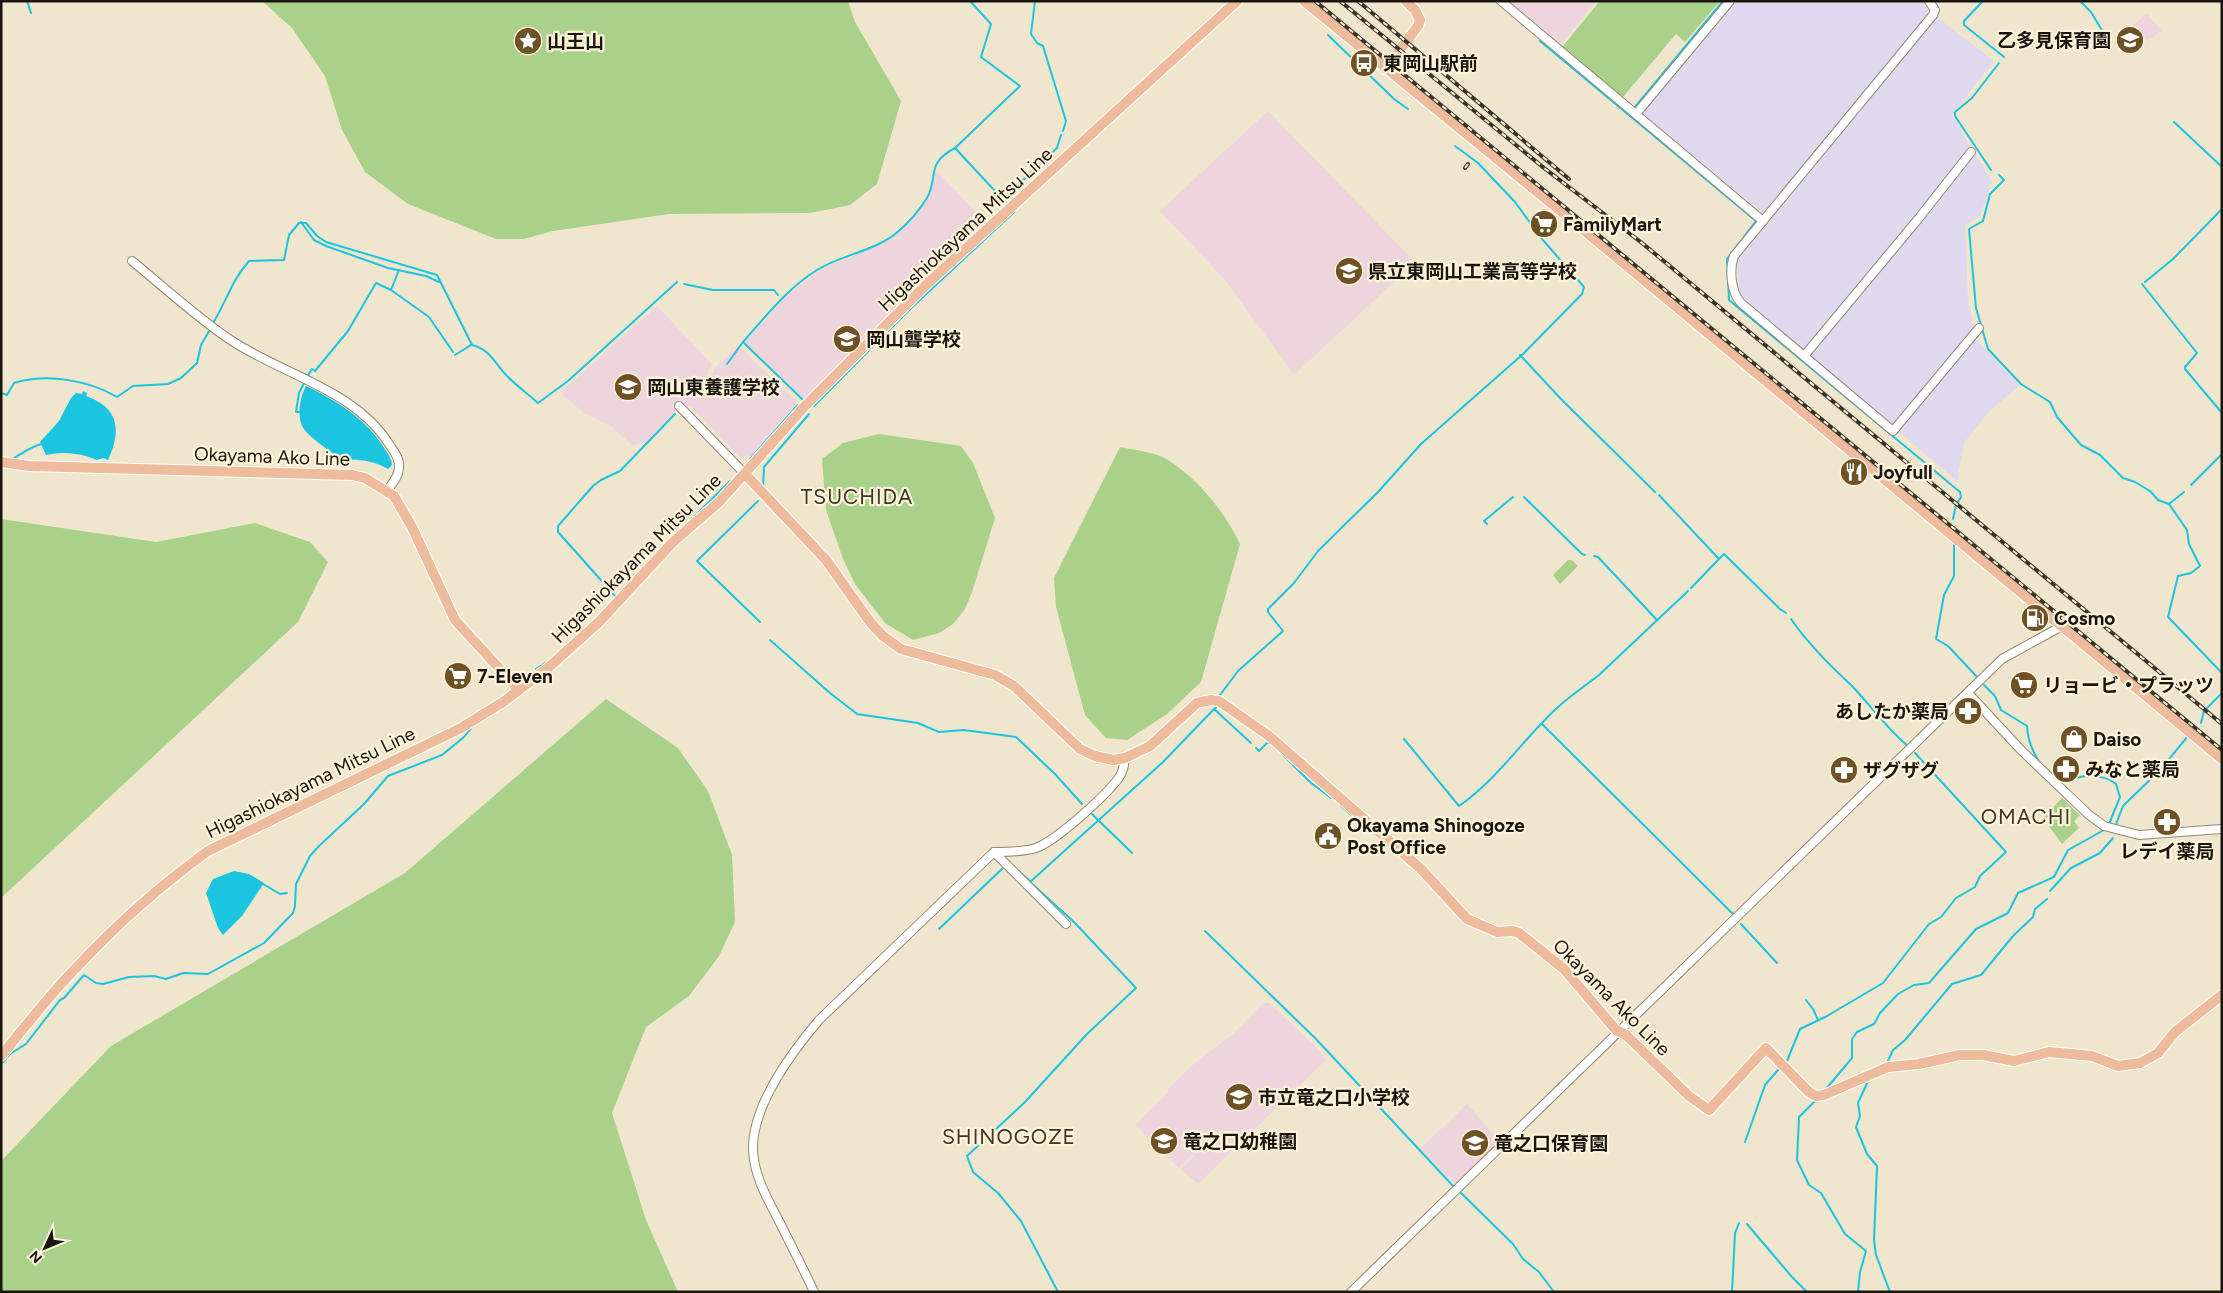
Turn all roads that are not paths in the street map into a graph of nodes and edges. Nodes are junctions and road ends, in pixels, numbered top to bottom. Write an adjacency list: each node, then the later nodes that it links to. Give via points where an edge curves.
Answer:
1 (1237, 1): 16 (main road, Higashiokayama Mitsu Line, via 927,284 805,406)
2 (1304, 1): 7 (main road)
3 (1406, 1): 7 (main road, via 1416,10 1420,20)
4 (1501, 1): 8 (street)
5 (1730, 1): 8 (street)
6 (1929, 1): 10 (street, via 1935,10 1933,15)
7 (1386, 69): 18 (main road)
8 (1636, 114): 10 (street)
9 (1971, 152): 13 (street)
10 (1763, 221): 13 (street, via 1734,256 1731,265 1734,292 1740,304)
11 (132, 261): 17 (street, via 246,351 330,392 358,411 388,441 398,458 400,469)
12 (1979, 328): 13 (street, via 1893,431)
13 (1804, 356)
14 (679, 406): 16 (street)
15 (1, 462): 17 (main road, Okayama Ako Line, via 29,466 352,475)
16 (746, 475): 19 (main road, Higashiokayama Mitsu Line, via 673,542 582,639); 21 (main road, Okayama Ako Line, via 826,560 883,636 901,649 995,675 1014,686 1080,749 1113,760)
17 (387, 490): 19 (main road, Okayama Ako Line, via 407,519 455,620)
18 (2062, 626): 20 (street, via 2008,655); 22 (main road)
19 (518, 690): 28 (main road, Higashiokayama Mitsu Line, via 461,728 200,856 138,907 76,968)
20 (1968, 693): 23 (street, via 2021,750 2104,826 2139,835); 27 (street)
21 (1124, 758): 24 (street, via 1118,779 1050,841 1024,851); 27 (main road, Okayama Ako Line, via 1150,746 1197,703 1211,700 1230,707 1415,864 1468,919 1497,932 1513,930 1519,933 1559,965)
22 (2222, 759)
23 (2222, 829)
24 (994, 852): 25 (street); 29 (street, via 819,1020 773,1086 758,1119 753,1150 757,1174)
25 (1066, 924)
26 (2222, 995): 27 (main road, Okayama Ako Line, via 2175,1032 2158,1053 2148,1060 2126,1066 2082,1054 2049,1052 2014,1061 1983,1055 1960,1055 1888,1067 1816,1096 1766,1048 1709,1110 1689,1096)
27 (1620, 1032): 30 (street)
28 (1, 1056)
29 (814, 1292)
30 (1351, 1292)

